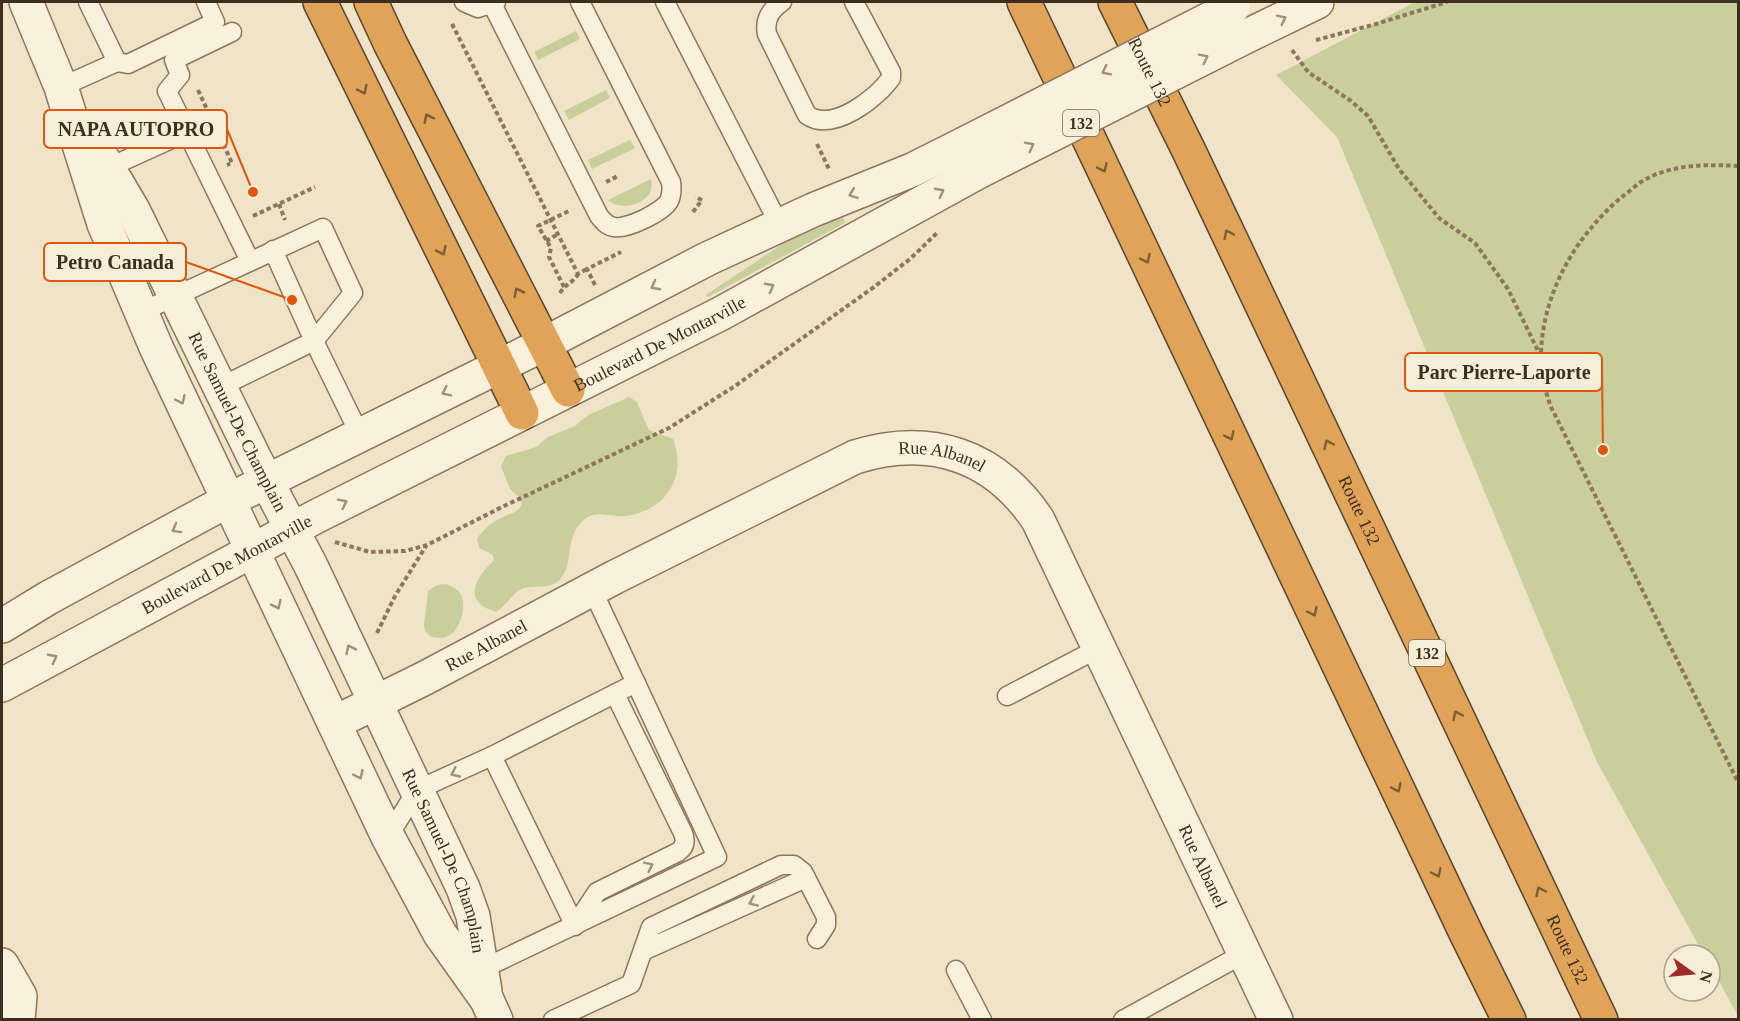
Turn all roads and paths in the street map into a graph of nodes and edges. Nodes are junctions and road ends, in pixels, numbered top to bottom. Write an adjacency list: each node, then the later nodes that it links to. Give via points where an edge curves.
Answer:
1 (26, 2): 26 (street, Rue Samuel-De Champlain)
2 (88, 2): 24 (lane)
3 (206, 2): 24 (lane, via 215,22 128,64)
4 (320, 2): 51 (highway, one-way to 51)
5 (371, 2): 49 (highway, one-way to 5)
6 (464, 2): 17 (lane, via 478,8)
7 (580, 2): 17 (lane, via 671,182 669,200 662,209 622,227 606,224 599,216)
8 (665, 2): 36 (lane)
9 (782, 2): 10 (lane, via 766,21 767,34 807,115 816,120 834,118 858,108 891,78)
10 (854, 2)
11 (1013, 2): 21 (highway)
12 (1024, 2): 21 (highway, 132)
13 (1115, 2): 28 (highway, Route 132 / 132)
14 (1139, 2): 28 (highway)
15 (1317, 2): 29 (street, Boulevard De Montarville, one-way to 15, bridge)
16 (1447, 2): 22 (path)
17 (494, 3)
18 (1238, 4): 29 (street, Boulevard De Montarville, one-way to 29, bridge)
19 (451, 21): 35 (path)
20 (231, 32): 27 (lane, via 174,60 180,75 167,91)
21 (1041, 39): 77 (highway, 132, one-way to 77)
22 (1308, 42)
23 (1299, 45): 50 (path, via 1290,47 1308,72 1368,116 1399,170 1439,218 1475,243 1508,289)
24 (117, 62): 26 (lane)
25 (193, 81): 30 (path)
26 (61, 87): 32 (street, Rue Samuel-De Champlain)
27 (187, 132): 32 (lane); 41 (lane)
28 (1188, 149): 90 (highway, Route 132 / 132, one-way to 28)
29 (971, 158): 36 (street, Boulevard De Montarville, one-way to 36, via 912,171); 53 (street, Boulevard De Montarville, one-way to 29, via 760,292)
30 (232, 163)
31 (1738, 166): 50 (path, via 1694,165 1674,169 1641,182 1607,209 1583,236 1562,272 1549,304)
32 (99, 172): 46 (street, Rue Samuel-De Champlain, via 133,210); 47 (street, Rue Samuel-De Champlain, via 104,224)
33 (315, 187): 34 (path)
34 (256, 214)
35 (551, 220): 38 (path); 39 (path, via 538,226)
36 (779, 225): 49 (street, Boulevard De Montarville, one-way to 49)
37 (939, 231): 60 (path, Boulevard De Montarville, via 874,287 688,417)
38 (558, 234): 39 (path); 43 (path)
39 (546, 241): 44 (path, via 549,257)
40 (273, 250): 41 (lane); 48 (lane); 48 (lane, via 323,228 353,293)
41 (250, 261): 46 (lane)
42 (587, 269): 43 (path)
43 (578, 274): 44 (path)
44 (564, 287): 45 (path)
45 (561, 293)
46 (175, 296): 47 (lane); 52 (street, Rue Samuel-De Champlain)
47 (141, 312): 57 (street, Rue Samuel-De Champlain, one-way to 57)
48 (314, 341): 52 (lane); 55 (lane)
49 (544, 344): 51 (street, Boulevard De Montarville); 53 (highway)
50 (1541, 355): 73 (path, via 1543,383 1551,407)
51 (498, 366): 54 (highway); 55 (street, Boulevard De Montarville, one-way to 55)
52 (220, 387): 56 (street, Rue Samuel-De Champlain)
53 (568, 390): 54 (street, Boulevard De Montarville)
54 (522, 413): 58 (street, Boulevard De Montarville, one-way to 54)
55 (360, 435): 56 (street, Boulevard De Montarville)
56 (267, 482): 57 (street, Boulevard De Montarville); 58 (street, Rue Samuel-De Champlain)
57 (227, 501): 61 (street, Rue Samuel-De Champlain); 63 (street, Boulevard De Montarville, one-way to 63)
58 (291, 530): 61 (street, Boulevard De Montarville); 70 (street, Rue Samuel-De Champlain, one-way to 58)
59 (336, 543): 60 (path, Boulevard De Montarville, via 370,552 405,551)
60 (427, 545): 64 (path)
61 (251, 552): 67 (street, Boulevard De Montarville, one-way to 61); 71 (street, Rue Samuel-De Champlain, one-way to 71)
62 (592, 589): 65 (street, Rue Albanel, via 855,456 886,448 934,448 981,464 1007,482 1029,506); 66 (lane); 70 (street, Rue Albanel)
63 (2, 626)
64 (376, 634)
65 (1099, 648): 69 (lane); 79 (street, Rue Albanel)
66 (636, 684): 68 (lane); 76 (lane, via 717,857)
67 (2, 686)
68 (615, 694): 72 (lane); 76 (lane, one-way to 68, via 597,892 678,852 685,843)
69 (1007, 696)
70 (374, 702): 71 (street, Rue Albanel); 74 (street, Rue Samuel-De Champlain)
71 (334, 723): 75 (street, Rue Samuel-De Champlain, one-way to 75)
72 (492, 756): 74 (lane, one-way to 74); 76 (lane)
73 (1738, 782)
74 (417, 790): 75 (lane); 82 (street, Rue Samuel-De Champlain, via 464,888 473,916)
75 (388, 837): 82 (street, Rue Samuel-De Champlain, via 440,934)
76 (574, 926): 82 (lane)
77 (1466, 933): 88 (highway); 89 (highway, 132)
78 (817, 939): 84 (lane, via 826,925 826,917 803,872 794,865 782,865 651,927 631,984)
79 (1245, 953): 86 (lane); 87 (street, Rue Albanel)
80 (2, 965): 83 (street, via 20,996)
81 (956, 970): 85 (lane)
82 (483, 991)
83 (18, 1020)
84 (553, 1020)
85 (982, 1020)
86 (1123, 1020)
87 (1276, 1020)
88 (1484, 1020)
89 (1509, 1020)
90 (1601, 1020)

